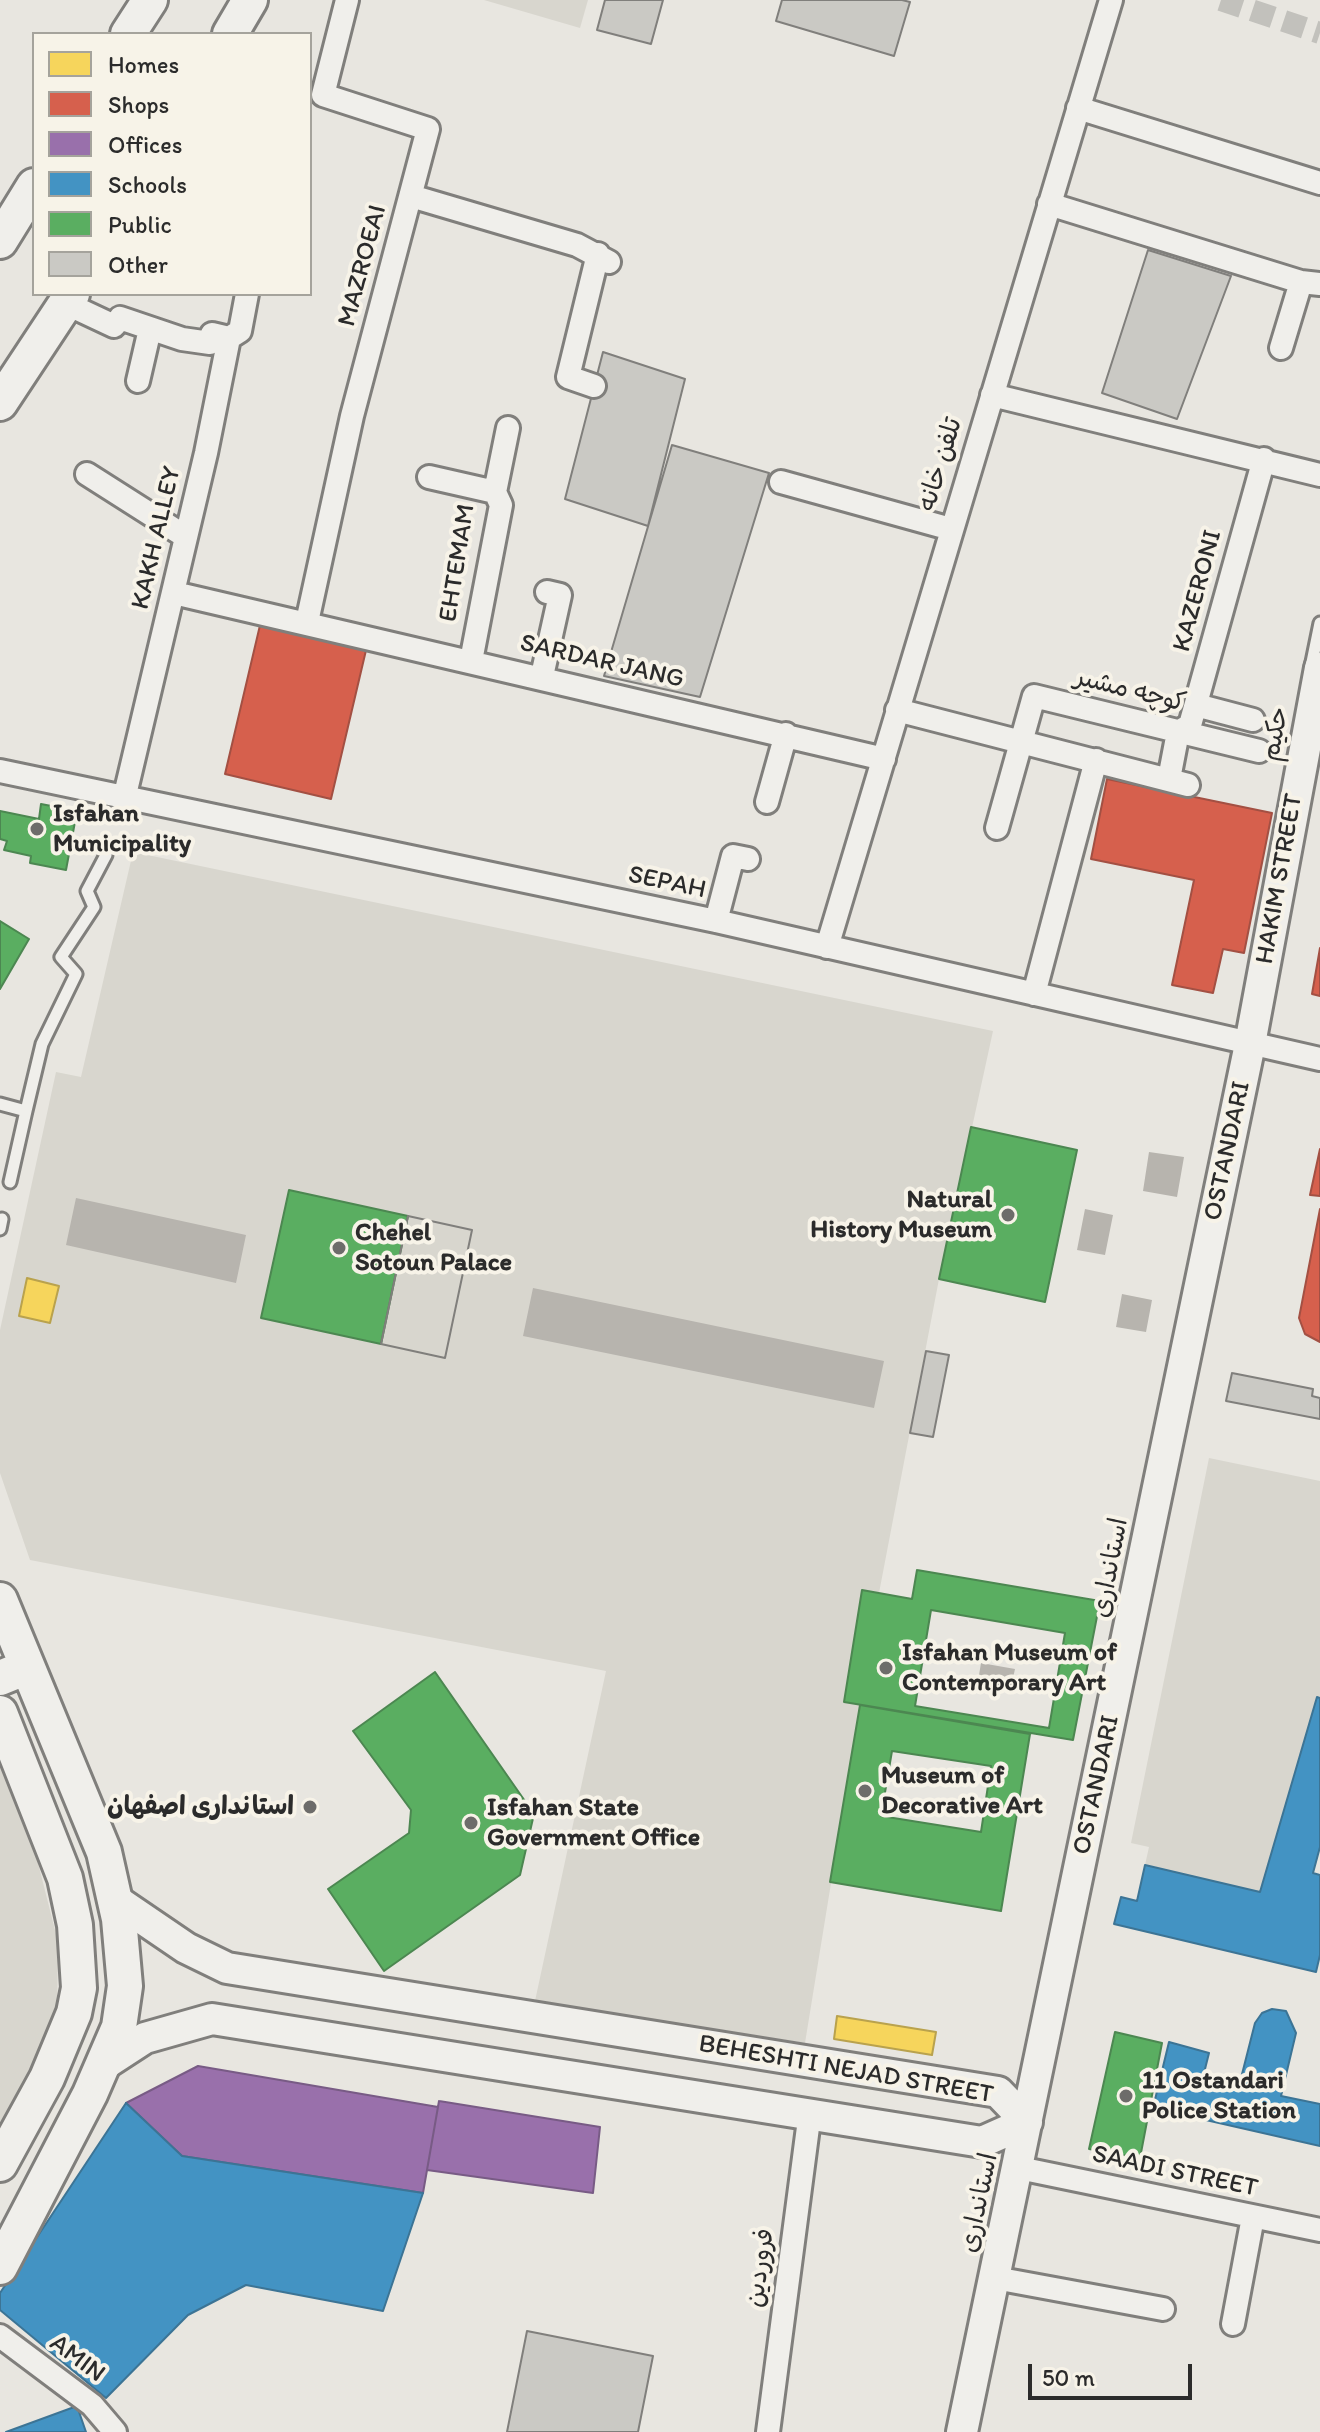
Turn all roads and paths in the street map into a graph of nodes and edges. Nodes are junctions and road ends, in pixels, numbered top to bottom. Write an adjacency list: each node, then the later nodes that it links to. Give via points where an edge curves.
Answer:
1 (150, 0): 5 (main road)
2 (250, 0): 6 (main road)
3 (347, 0): 10 (street, MAZROEAI, via 323,95 428,129)
4 (1111, 0): 7 (street, تلفن خانه)
5 (129, 32)
6 (231, 32)
7 (1078, 108): 8 (street); 11 (street, تلفن خانه)
8 (1320, 183)
9 (32, 189): 12 (main road)
10 (411, 196): 20 (street, via 603,258 568,377); 34 (street, MAZROEAI, via 352,416)
11 (1049, 204): 13 (street); 21 (street, تلفن خانه)
12 (0, 241)
13 (1310, 283): 18 (street)
14 (247, 296): 17 (street, KAKH ALLEY, via 240,331)
15 (69, 298): 16 (street, via 114,326 120,318); 22 (main road)
16 (150, 329): 17 (street, via 210,343 212,334); 19 (street)
17 (229, 338): 31 (street, KAKH ALLEY)
18 (1281, 348)
19 (138, 381)
20 (594, 386)
21 (992, 395): 24 (street); 30 (street, تلفن خانه)
22 (0, 403)
23 (508, 428): 29 (street, EHTEMAM)
24 (1264, 459): 26 (street); 39 (street, KAZERONI)
25 (87, 474): 31 (street)
26 (1320, 475)
27 (429, 477): 29 (street)
28 (781, 482): 30 (street)
29 (495, 492): 36 (street, EHTEMAM, via 501,505)
30 (951, 529): 40 (street, تلفن خانه)
31 (186, 537): 33 (street, KAKH ALLEY)
32 (547, 592): 38 (street, via 560,595)
33 (174, 593): 34 (street, SARDAR JANG); 49 (street, KAKH ALLEY)
34 (307, 622): 36 (street, SARDAR JANG)
35 (1320, 623): 57 (lane, حکیم)
36 (471, 661): 38 (street, SARDAR JANG)
37 (1320, 668): 57 (main road, HAKIM STREET)
38 (542, 676): 43 (street, SARDAR JANG)
39 (1196, 705): 41 (street); 42 (street, KAZERONI, via 1190,725)
40 (897, 710): 44 (street); 46 (street, تلفن خانه)
41 (1253, 720)
42 (1178, 732): 44 (street, كوچه مشير, via 1034,696); 45 (street, كوچه مشير); 47 (street, via 1178,782)
43 (786, 734): 46 (street, SARDAR JANG); 50 (street)
44 (1020, 741): 47 (street); 51 (street)
45 (1259, 751)
46 (884, 759): 55 (street, تلفن خانه)
47 (1096, 760): 56 (street)
48 (0, 771): 49 (street, SEPAH)
49 (124, 799): 54 (street, SEPAH)
50 (767, 802)
51 (997, 828)
52 (106, 855): 60 (lane, via 87,891 94,907 61,957 76,974 42,1044)
53 (748, 859): 54 (street, via 733,856)
54 (716, 921): 55 (street, SEPAH)
55 (827, 947): 56 (street, SEPAH)
56 (1034, 994): 57 (street, SEPAH)
57 (1245, 1043): 58 (street, SEPAH); 68 (main road, OSTANDARI); 80 (lane, استانداری)
58 (1320, 1059)
59 (0, 1104): 60 (lane)
60 (26, 1111): 61 (lane)
61 (10, 1182)
62 (0, 1600): 63 (main road)
63 (14, 1673): 65 (main road, via 104,1852)
64 (0, 1713): 69 (main road, via 65,1878 79,1977 74,2013)
65 (114, 1899): 66 (main road, via 125,1986 119,2027); 68 (main road, BEHESHTI NEJAD STREET, via 186,1948 227,1968 998,2092)
66 (102, 2066): 67 (main road, BEHESHTI NEJAD STREET, via 145,2038 212,2019); 73 (main road)
67 (810, 2112): 68 (main road, BEHESHTI NEJAD STREET, via 982,2142); 79 (street, فروردین)
68 (1027, 2122): 70 (main road, OSTANDARI)
69 (0, 2164)
70 (1019, 2168): 71 (street, SAADI STREET); 74 (main road, OSTANDARI)
71 (1253, 2217): 72 (street, SAADI STREET); 76 (street)
72 (1320, 2230)
73 (0, 2267)
74 (995, 2278): 75 (street); 81 (main road, OSTANDARI)
75 (1163, 2309)
76 (1233, 2324)
77 (0, 2336): 78 (street, AMIN, via 92,2405)
78 (115, 2432)
79 (768, 2432)
80 (955, 2432)
81 (962, 2432)

